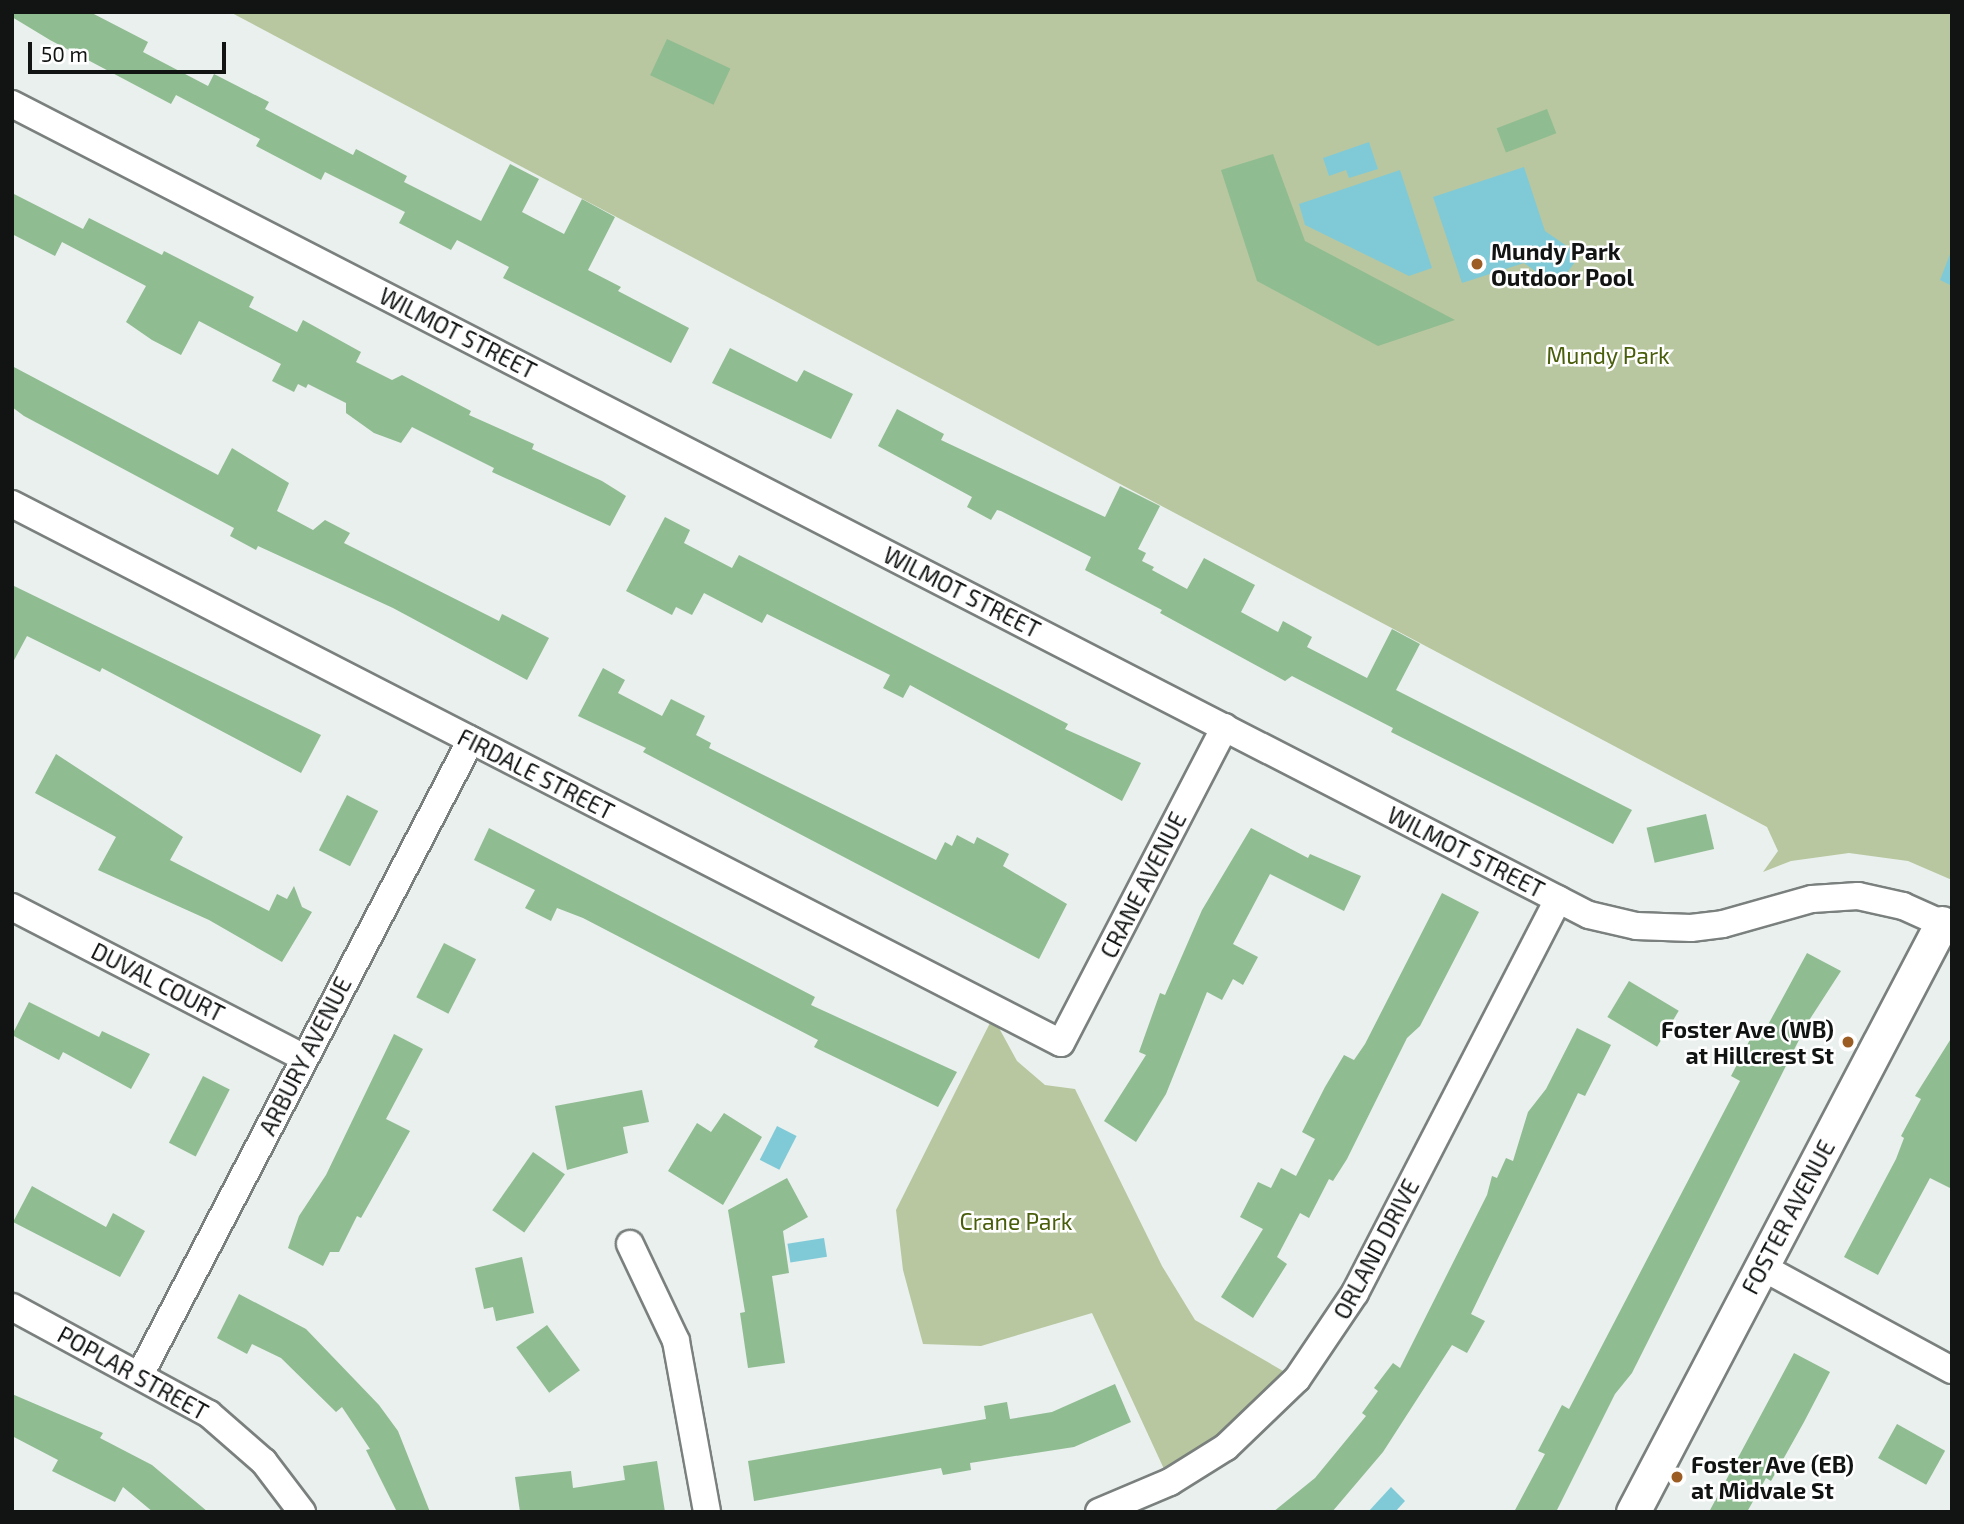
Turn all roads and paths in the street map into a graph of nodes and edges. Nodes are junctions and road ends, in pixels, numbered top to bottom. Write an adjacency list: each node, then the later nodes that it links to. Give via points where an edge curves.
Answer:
1 (12, 104): 3 (street, WILMOT STREET)
2 (12, 504): 4 (street, FIRDALE STREET)
3 (1225, 727): 5 (street, WILMOT STREET); 8 (street, CRANE AVENUE)
4 (471, 740): 8 (street, FIRDALE STREET); 9 (street, ARBURY AVENUE)
5 (1558, 899): 7 (street, WILMOT STREET, via 1608,921 1665,929 1723,924 1834,896 1881,899); 17 (street, ORLAND DRIVE, via 1355,1293 1297,1379 1226,1447 1170,1482)
6 (12, 907): 9 (street, DUVAL COURT)
7 (1947, 925): 11 (street, FOSTER AVENUE)
8 (1061, 1043)
9 (303, 1057): 14 (street, ARBURY AVENUE)
10 (630, 1244): 16 (street, via 676,1341)
11 (1762, 1267): 13 (street); 18 (street, FOSTER AVENUE)
12 (12, 1307): 14 (street, POPLAR STREET)
13 (1952, 1370)
14 (141, 1373): 15 (street, POPLAR STREET, via 180,1394 241,1439)
15 (302, 1512)
16 (707, 1512)
17 (1099, 1512)
18 (1633, 1512)

